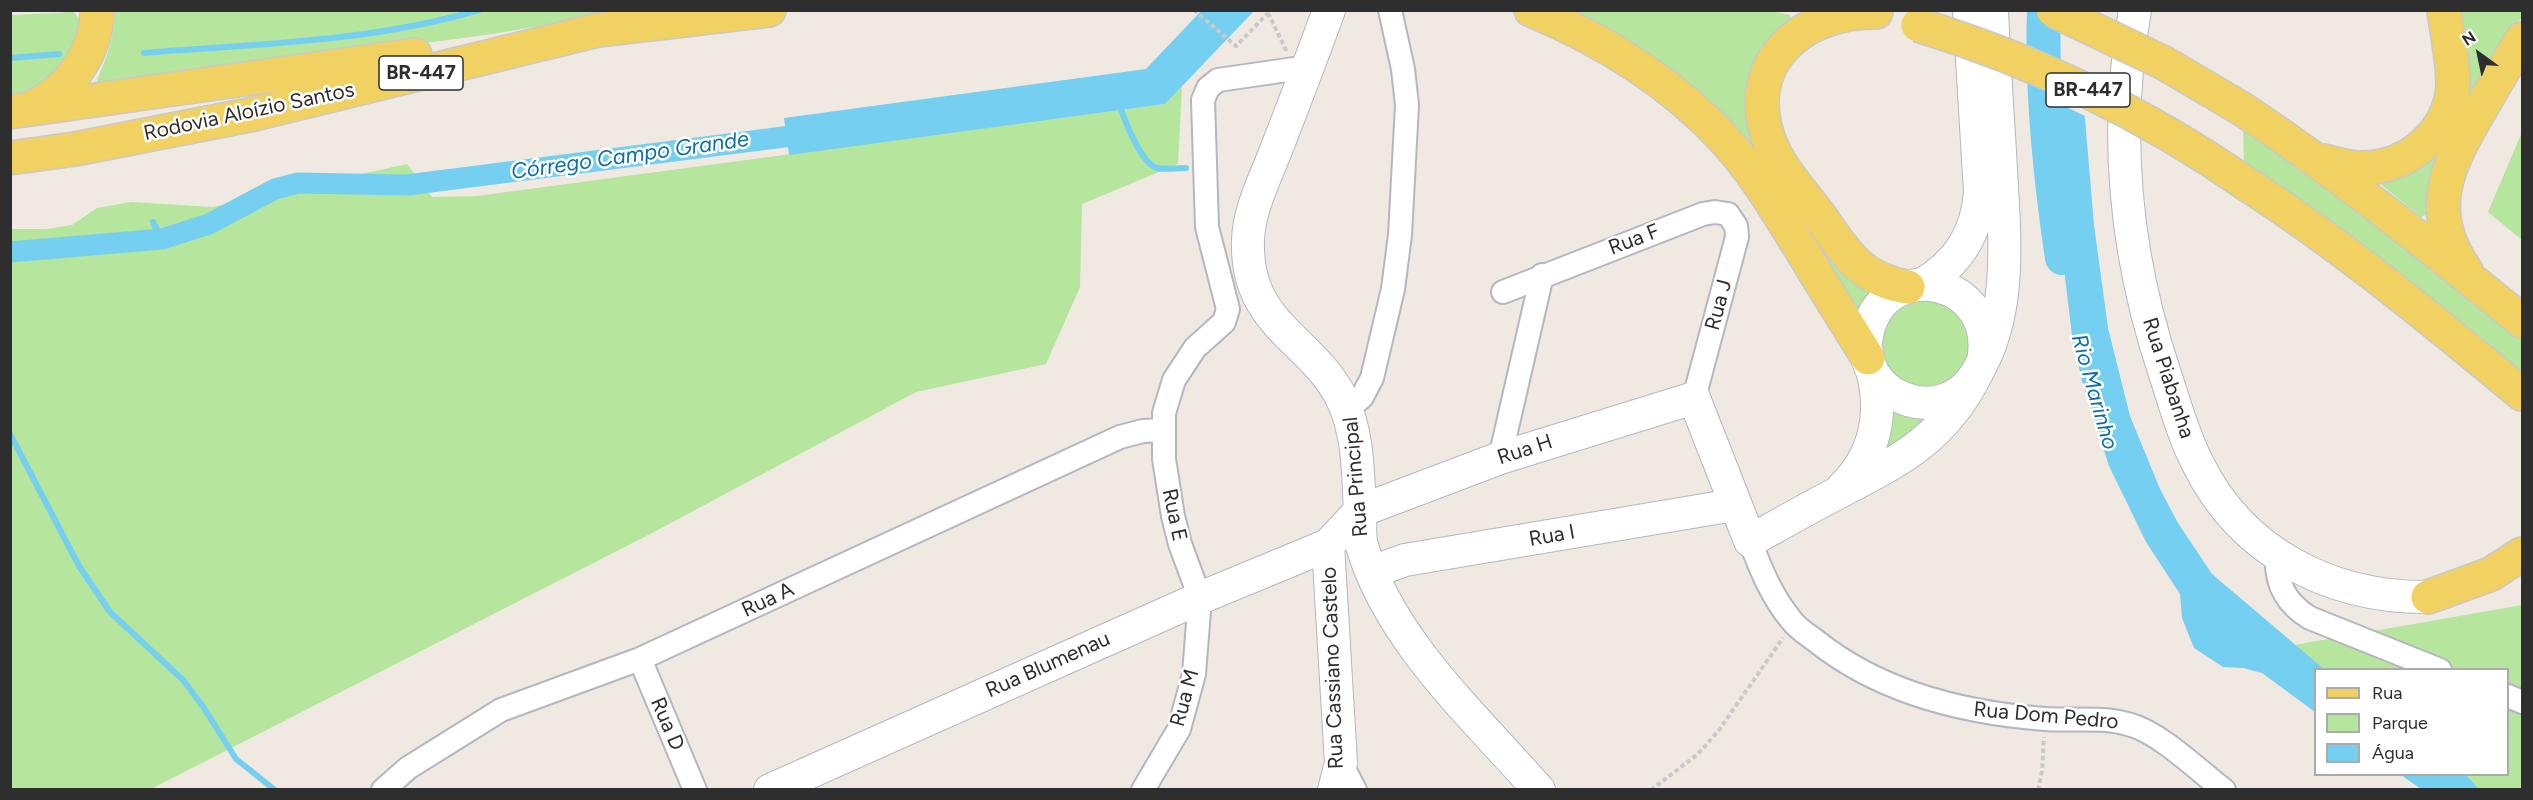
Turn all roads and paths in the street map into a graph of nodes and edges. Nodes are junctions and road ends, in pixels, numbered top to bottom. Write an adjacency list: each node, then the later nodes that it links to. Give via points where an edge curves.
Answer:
1 (97, 10): 17 (main road, via 93,39 75,74 45,101)
2 (769, 10): 14 (main road, Rodovia Aloízio Santos / BR-447)
3 (1329, 10): 16 (main road)
4 (1390, 10): 30 (street, Rua Principal, via 1407,105 1400,235 1393,289 1372,378 1362,397)
5 (1531, 10): 26 (main road, via 1627,59 1681,98 1717,132 1761,187)
6 (1969, 10): 23 (main road, via 1979,208 1960,254 1936,276)
7 (1992, 10): 27 (main road, via 2004,268 1998,312)
8 (2053, 10): 19 (main road, BR-447, bridge, via 2154,58 2242,109)
9 (2135, 10): 38 (main road, Rua Piabanha, via 2126,72 2123,146 2128,220 2148,322 2198,465 2226,508)
10 (2444, 10): 19 (main road, via 2453,82 2448,109 2435,134 2415,152 2382,166 2350,167)
11 (1873, 11): 23 (main road, via 1826,19 1789,40 1768,75 1764,117 1776,155 1849,256 1882,282); 28 (main road, BR-447, bridge, via 2004,54 2088,90 2169,133 2313,228)
12 (1196, 12): 13 (path, via 1236,46)
13 (1268, 12): 16 (path)
14 (598, 30): 17 (main road); 18 (main road, Rodovia Aloízio Santos / BR-447, via 254,114)
15 (2523, 39): 22 (main road, via 2457,148 2446,178 2445,225 2456,256)
16 (1302, 68): 30 (main road, via 1255,203 1248,258 1264,306 1324,374); 31 (street, Rua E, via 1218,80 1204,94 1207,227 1228,309 1224,322 1196,348 1174,380)
17 (18, 111)
18 (10, 158)
19 (2313, 158): 22 (main road, BR-447)
20 (1728, 214): 21 (street, Rua F, via 1703,214); 29 (street, Rua J, via 1736,226 1737,237)
21 (1542, 275): 24 (street, Rua F); 32 (street)
22 (2474, 282): 25 (main road, BR-447)
23 (1915, 286): 26 (main road, via 1886,300 1871,320 1866,345); 27 (main road, via 1946,288 1968,302 1982,323 1985,348)
24 (1503, 292)
25 (2523, 321)
26 (1870, 364): 27 (main road, via 1879,381 1893,394 1924,403 1960,392); 33 (main road, via 1878,417 1870,447 1854,475)
27 (1980, 367): 33 (main road, via 1956,409 1925,442 1888,467)
28 (2523, 394)
29 (1694, 398): 32 (main road, Rua H); 34 (main road, Rua Dom Pedro)
30 (1347, 410): 35 (main road, Rua Principal, via 1354,437)
31 (1162, 430): 43 (street, Rua E, via 1173,516); 45 (street, Rua A, via 1120,437)
32 (1500, 458): 35 (main road, Rua H)
33 (1831, 496): 36 (main road)
34 (1734, 505): 36 (main road, Rua Dom Pedro); 40 (main road, Rua I, via 1405,560)
35 (1360, 511): 37 (main road); 40 (main road, Rua Principal, via 1362,544)
36 (1750, 541): 44 (street, Rua Dom Pedro, via 1775,598)
37 (1328, 546): 43 (main road, Rua Blumenau); 50 (main road, Rua Cassiano Castelo)
38 (2277, 554): 42 (main road, Rua Piabanha, via 2347,588 2383,596); 46 (street, via 2278,580 2299,612)
39 (2523, 554): 42 (main road, via 2490,574)
40 (1372, 572): 55 (main road, Rua Principal, via 1424,660)
41 (2523, 582): 42 (main road, via 2490,591)
42 (2428, 597)
43 (1200, 598): 53 (main road, Rua Blumenau); 54 (street, Rua M, via 1194,674 1179,729)
44 (1793, 623): 49 (street, Rua Dom Pedro, via 1833,655 1912,694 1961,708); 56 (path, via 1719,730 1698,754)
45 (640, 659): 51 (street, Rua A, via 501,710 408,768); 52 (street, Rua D)
46 (2437, 668)
47 (2509, 696): 48 (street)
48 (2523, 702)
49 (2045, 719): 57 (path); 58 (street, Rua Dom Pedro, via 2131,724 2147,731)
50 (1343, 781)
51 (382, 789)
52 (695, 789)
53 (770, 789)
54 (1143, 789)
55 (1539, 789)
56 (1651, 789)
57 (2038, 789)
58 (2224, 789)

